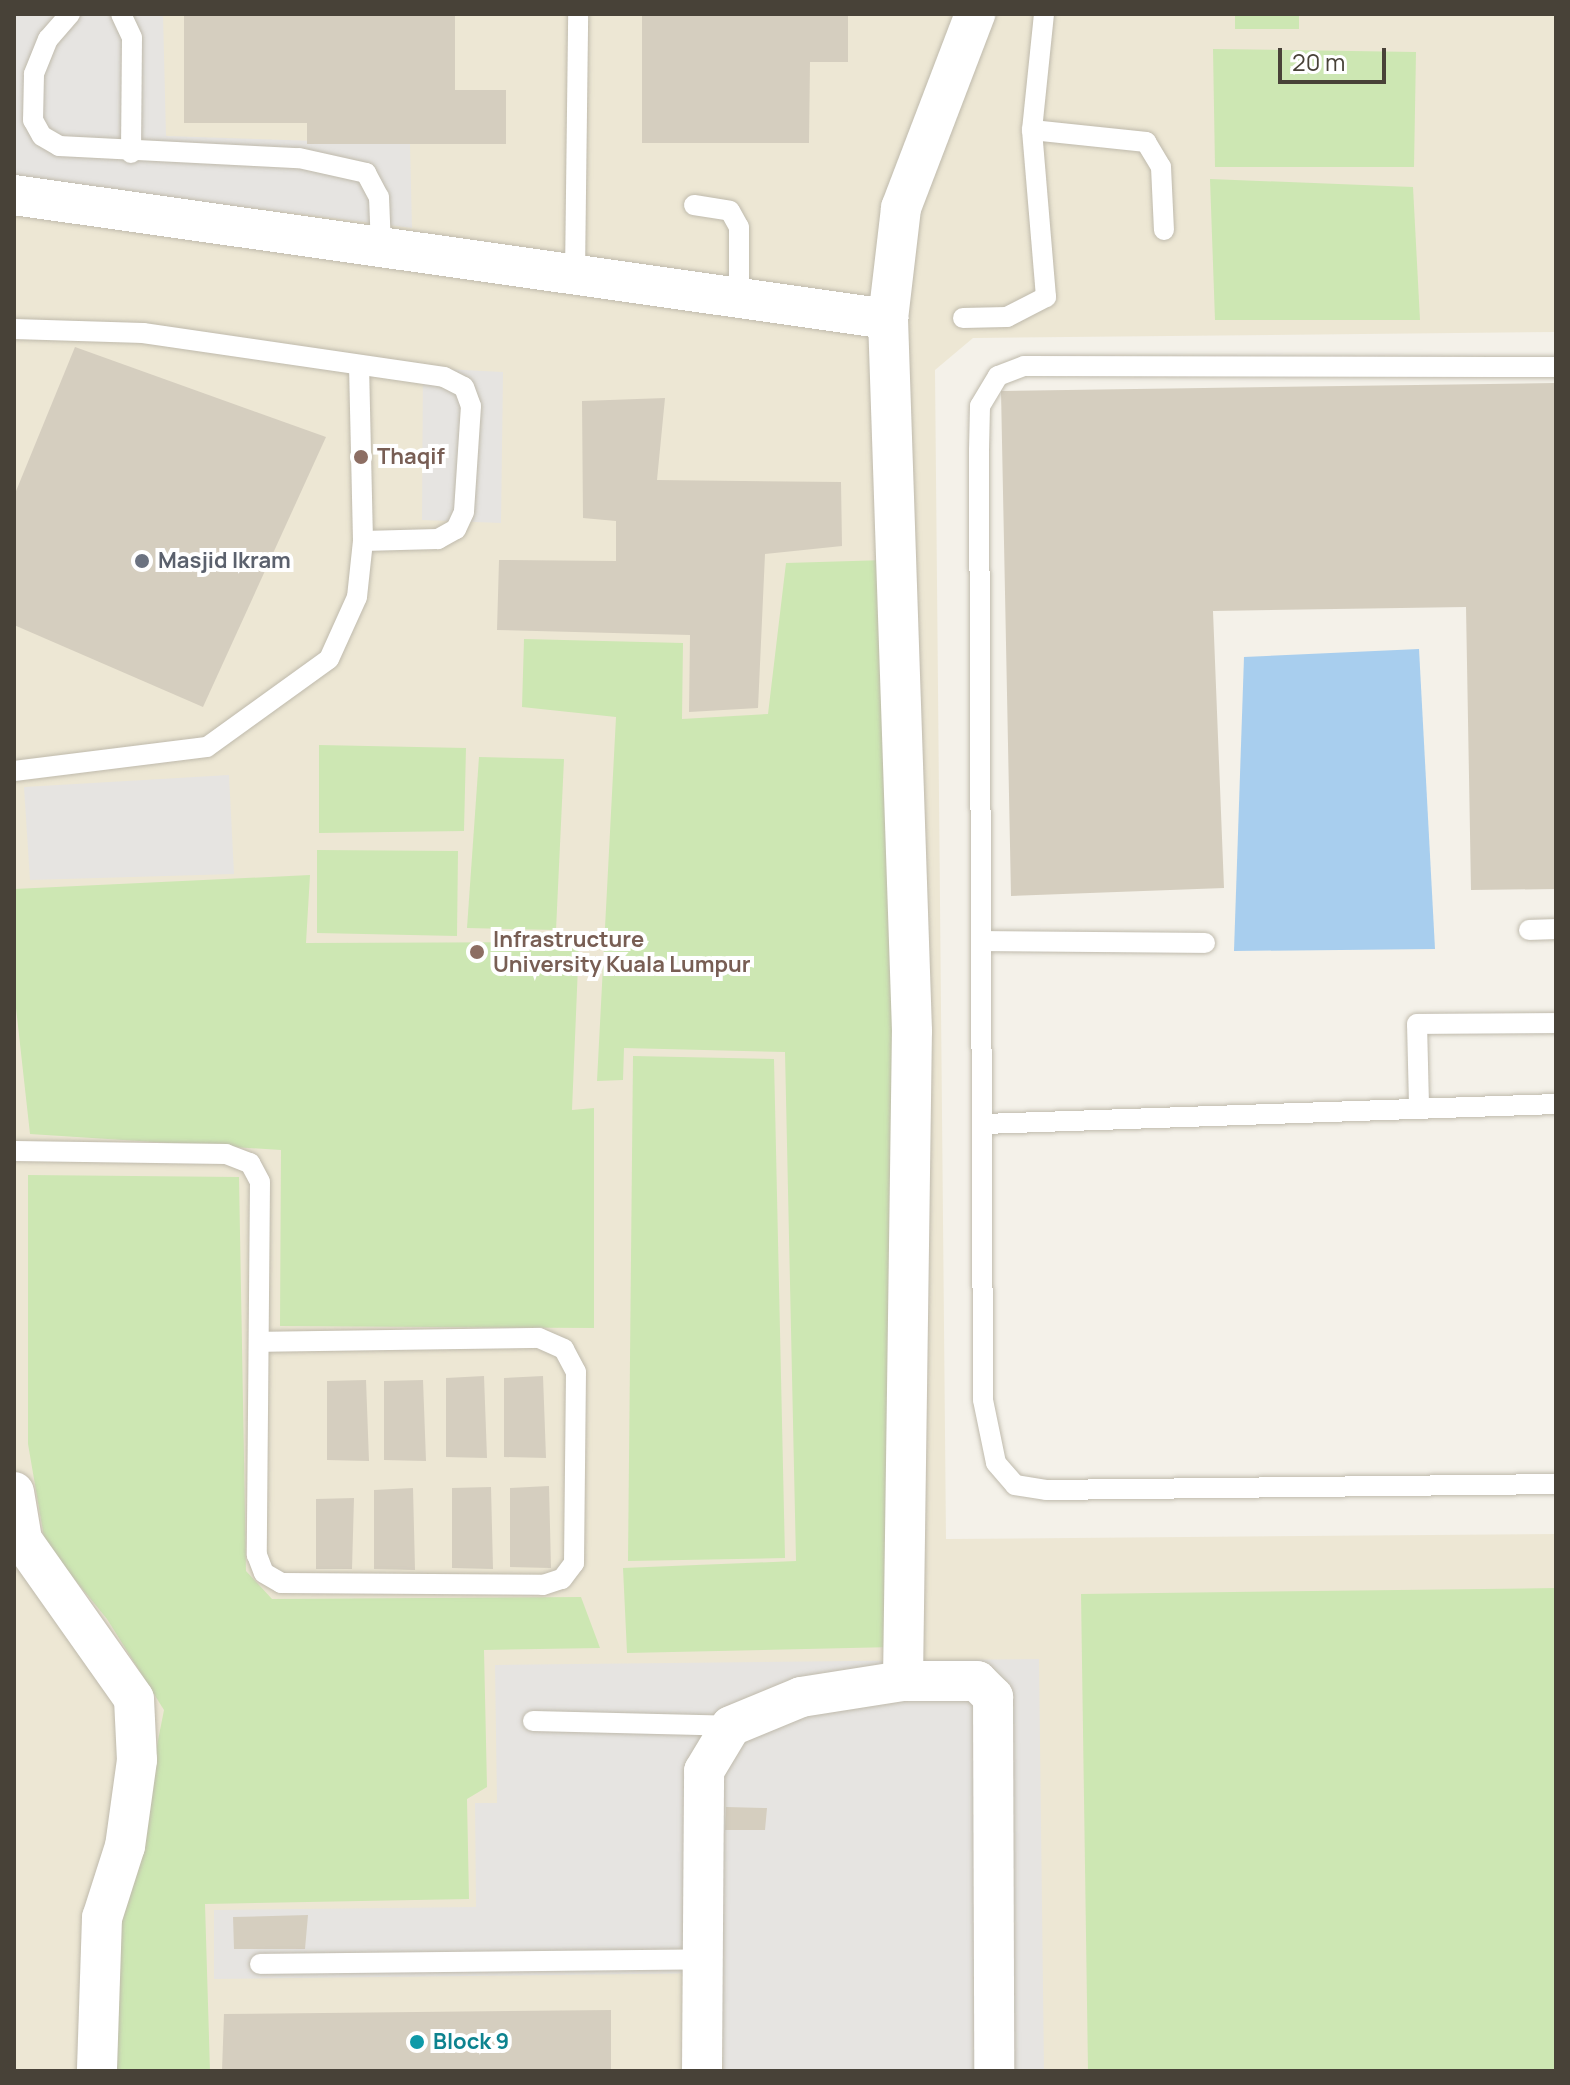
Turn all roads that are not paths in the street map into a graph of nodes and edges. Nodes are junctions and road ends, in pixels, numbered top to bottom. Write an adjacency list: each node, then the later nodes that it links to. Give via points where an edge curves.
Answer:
1 (70, 14): 7 (lane, via 48,39 34,74 33,120 59,146)
2 (121, 14): 7 (lane, via 132,38)
3 (578, 14): 12 (lane)
4 (975, 14): 15 (street, via 901,208)
5 (1044, 14): 6 (lane)
6 (1032, 130): 10 (lane, via 1146,142 1161,167); 14 (lane, via 1046,297 1007,317)
7 (131, 153): 11 (lane, via 299,158 366,173 379,197)
8 (14, 195): 11 (street)
9 (694, 205): 13 (lane, via 730,211 739,227)
10 (1164, 230)
11 (381, 246): 12 (street)
12 (575, 274): 13 (street)
13 (739, 297): 15 (street)
14 (963, 318)
15 (888, 319): 33 (street, via 912,1046)
16 (14, 329): 18 (lane, via 143,333)
17 (1556, 367): 23 (lane, via 1024,366 998,376 980,406)
18 (359, 370): 19 (lane); 19 (lane, via 444,377 464,387 471,406 464,512 456,529 438,539)
19 (363, 541): 20 (lane, via 357,597 329,659 207,747)
20 (14, 771)
21 (1556, 929): 22 (lane)
22 (1529, 930)
23 (986, 941): 24 (lane); 28 (lane)
24 (1205, 943)
25 (1556, 1023): 27 (lane, via 1417,1024)
26 (1556, 1104): 27 (lane)
27 (1419, 1105): 28 (lane)
28 (984, 1124): 31 (lane, via 983,1400 996,1463 1015,1485)
29 (14, 1151): 30 (lane, via 226,1154 250,1163 260,1182)
30 (259, 1342): 30 (lane, via 257,1555 264,1573 281,1583 543,1585 562,1579 574,1563 576,1372 564,1349 539,1338)
31 (1556, 1484)
32 (14, 1492): 38 (street, via 22,1540 134,1699 137,1760 125,1846 102,1918)
33 (903, 1681): 35 (street, via 801,1697); 40 (street, via 977,1681 993,1697)
34 (533, 1721): 35 (lane)
35 (731, 1726): 36 (street, via 704,1771)
36 (703, 1959): 37 (lane); 39 (street)
37 (260, 1964)
38 (97, 2071)
39 (702, 2071)
40 (994, 2071)

